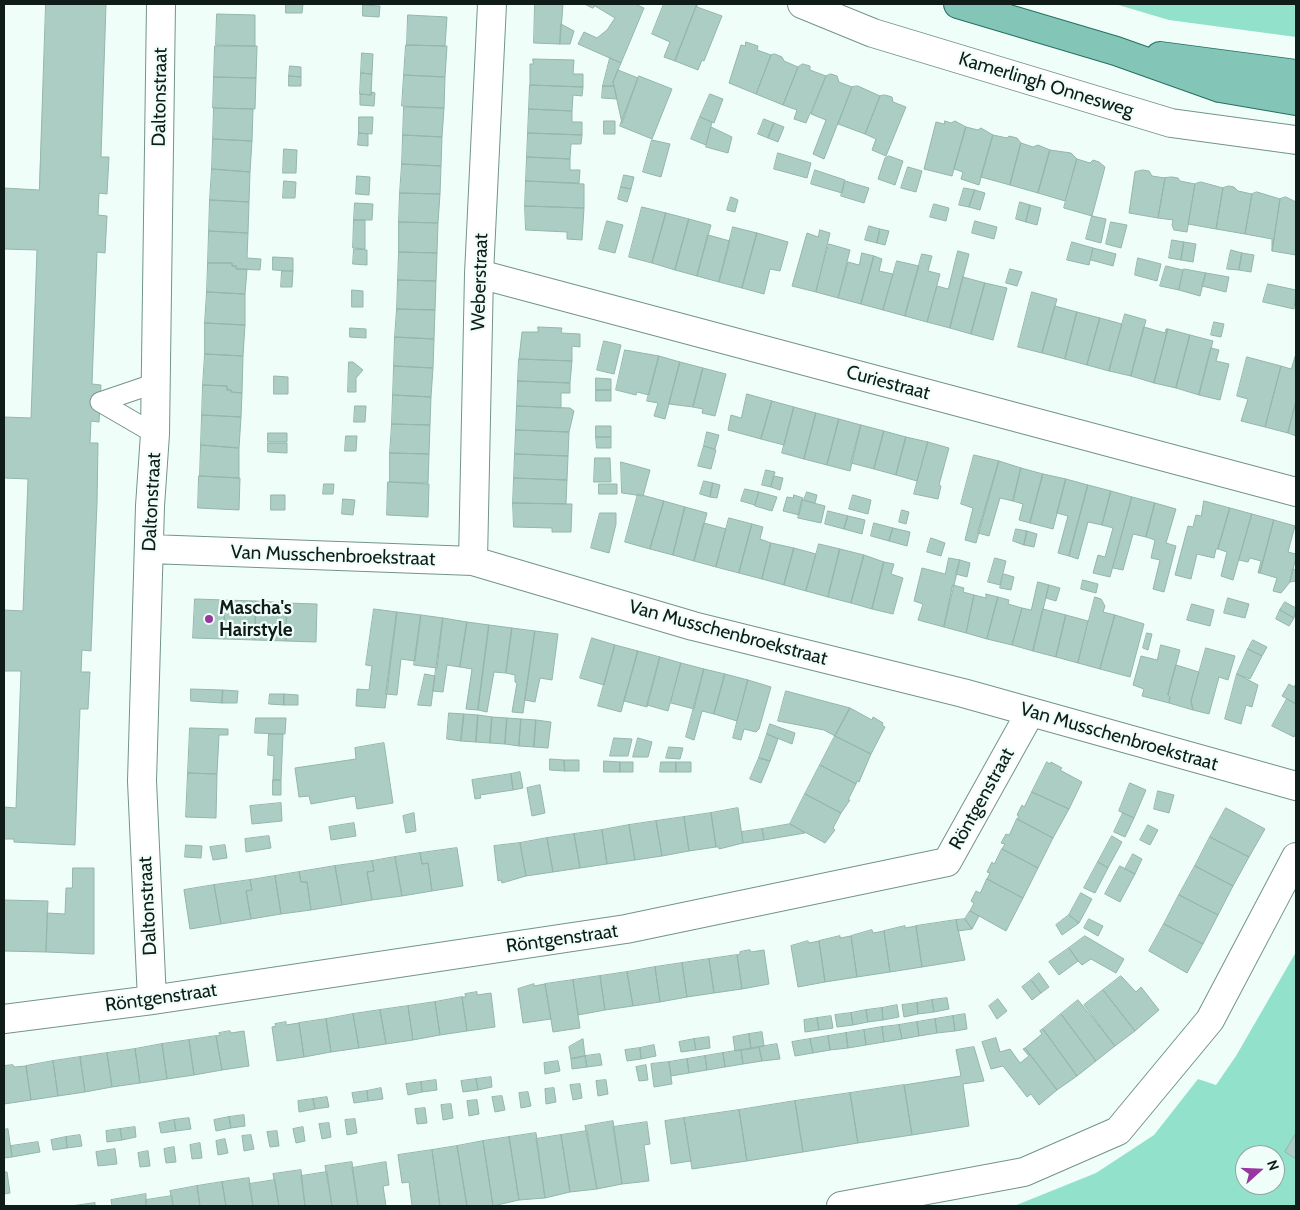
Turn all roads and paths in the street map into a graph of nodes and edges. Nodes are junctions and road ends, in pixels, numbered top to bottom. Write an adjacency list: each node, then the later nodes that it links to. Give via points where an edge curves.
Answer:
1 (161, 4): 10 (street, Daltonstraat)
2 (492, 4): 9 (street, Weberstraat)
3 (802, 4): 8 (street, Kamerlingh Onnesweg, via 873,33 1170,123)
4 (958, 4): 5 (main road)
5 (1116, 51): 6 (main road); 7 (main road, via 1220,88)
6 (1296, 74)
7 (1296, 101)
8 (1296, 140)
9 (479, 274): 12 (street, Curiestraat); 14 (street, Weberstraat)
10 (156, 383): 11 (street, Daltonstraat); 11 (lane, via 100,402)
11 (155, 434): 13 (street, Daltonstraat)
12 (1296, 492)
13 (150, 550): 14 (street, Van Musschenbroekstraat); 18 (street, Daltonstraat, via 142,781)
14 (473, 560): 15 (street, Van Musschenbroekstraat, via 693,626)
15 (1030, 713): 16 (street, Van Musschenbroekstraat); 18 (street, Röntgenstraat, via 947,862 626,929)
16 (1296, 786)
17 (1296, 857): 20 (street, via 1210,1020 1118,1131 1024,1172)
18 (152, 1000): 19 (street, Röntgenstraat)
19 (4, 1019)
20 (841, 1206)

